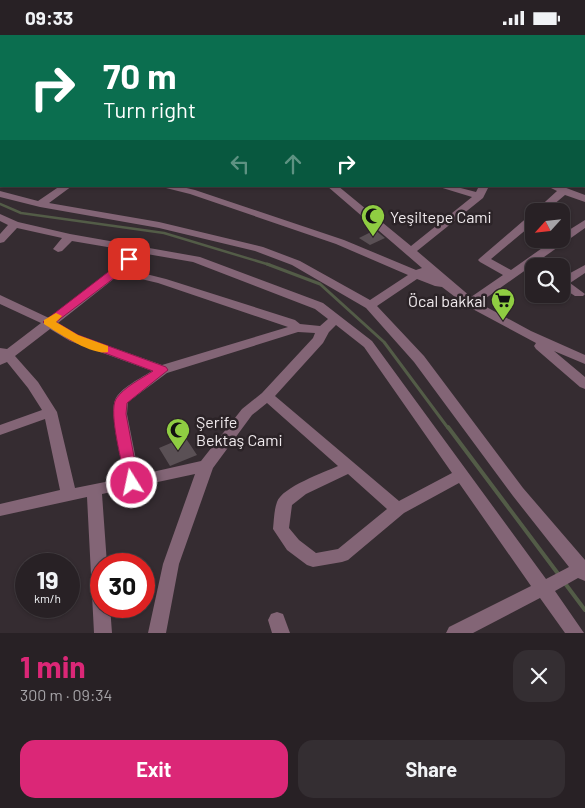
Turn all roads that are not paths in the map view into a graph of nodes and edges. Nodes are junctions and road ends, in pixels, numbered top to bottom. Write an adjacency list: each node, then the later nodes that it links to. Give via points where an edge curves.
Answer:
1 (66, 187): 11 (street)
2 (168, 187): 25 (street, via 192,192 340,242 393,266)
3 (337, 187): 20 (street)
4 (449, 187): 7 (street)
5 (556, 187): 6 (street)
6 (570, 190): 9 (street); 10 (street)
7 (481, 191): 20 (street)
8 (0, 194): 11 (street)
9 (585, 199)
10 (551, 203)
11 (40, 204): 32 (street, via 159,225 259,249 296,263)
12 (0, 217): 14 (street)
13 (585, 223): 21 (street)
14 (15, 224): 16 (street); 17 (street)
15 (525, 225): 26 (street, via 484,260)
16 (70, 237): 18 (street); 19 (street)
17 (0, 240)
18 (140, 248): 24 (street); 33 (street, via 196,259 251,278 319,306)
19 (58, 249)
20 (411, 251): 25 (street)
21 (541, 258)
22 (525, 268): 26 (street)
23 (585, 269): 27 (street)
24 (118, 270): 34 (street); 35 (street, via 162,281)
25 (422, 271): 31 (street); 32 (street)
26 (512, 275): 31 (street)
27 (570, 278)
28 (570, 288): 29 (street)
29 (578, 294)
30 (0, 299): 34 (street)
31 (471, 303): 37 (street)
32 (370, 305): 54 (street, via 419,359 518,492)
33 (336, 318): 36 (street); 47 (street, via 368,344)
34 (48, 322): 38 (street); 40 (street, via 74,338)
35 (298, 328): 36 (street); 40 (street)
36 (324, 330): 42 (street, via 319,340)
37 (527, 334): 39 (street); 41 (street)
38 (3, 356): 43 (street, via 33,385)
39 (585, 360)
40 (162, 370): 48 (street, via 121,401 120,414)
41 (585, 384)
42 (267, 396): 45 (street, via 247,412); 46 (street)
43 (50, 412): 44 (street); 50 (street)
44 (0, 430)
45 (206, 465): 48 (street, via 160,479); 58 (street, via 171,565)
46 (348, 468): 51 (street); 51 (street, via 301,490 285,502 281,529 293,545 313,560 342,555)
47 (462, 475): 51 (street); 55 (street)
48 (132, 483): 49 (street)
49 (94, 490): 50 (street); 53 (street)
50 (69, 494): 52 (street)
51 (398, 509)
52 (0, 511)
53 (98, 553)
54 (584, 570): 55 (street)
55 (543, 588): 59 (street); 60 (street)
56 (102, 618): 57 (street)
57 (103, 633)
58 (157, 633)
59 (455, 633)
60 (575, 633)

